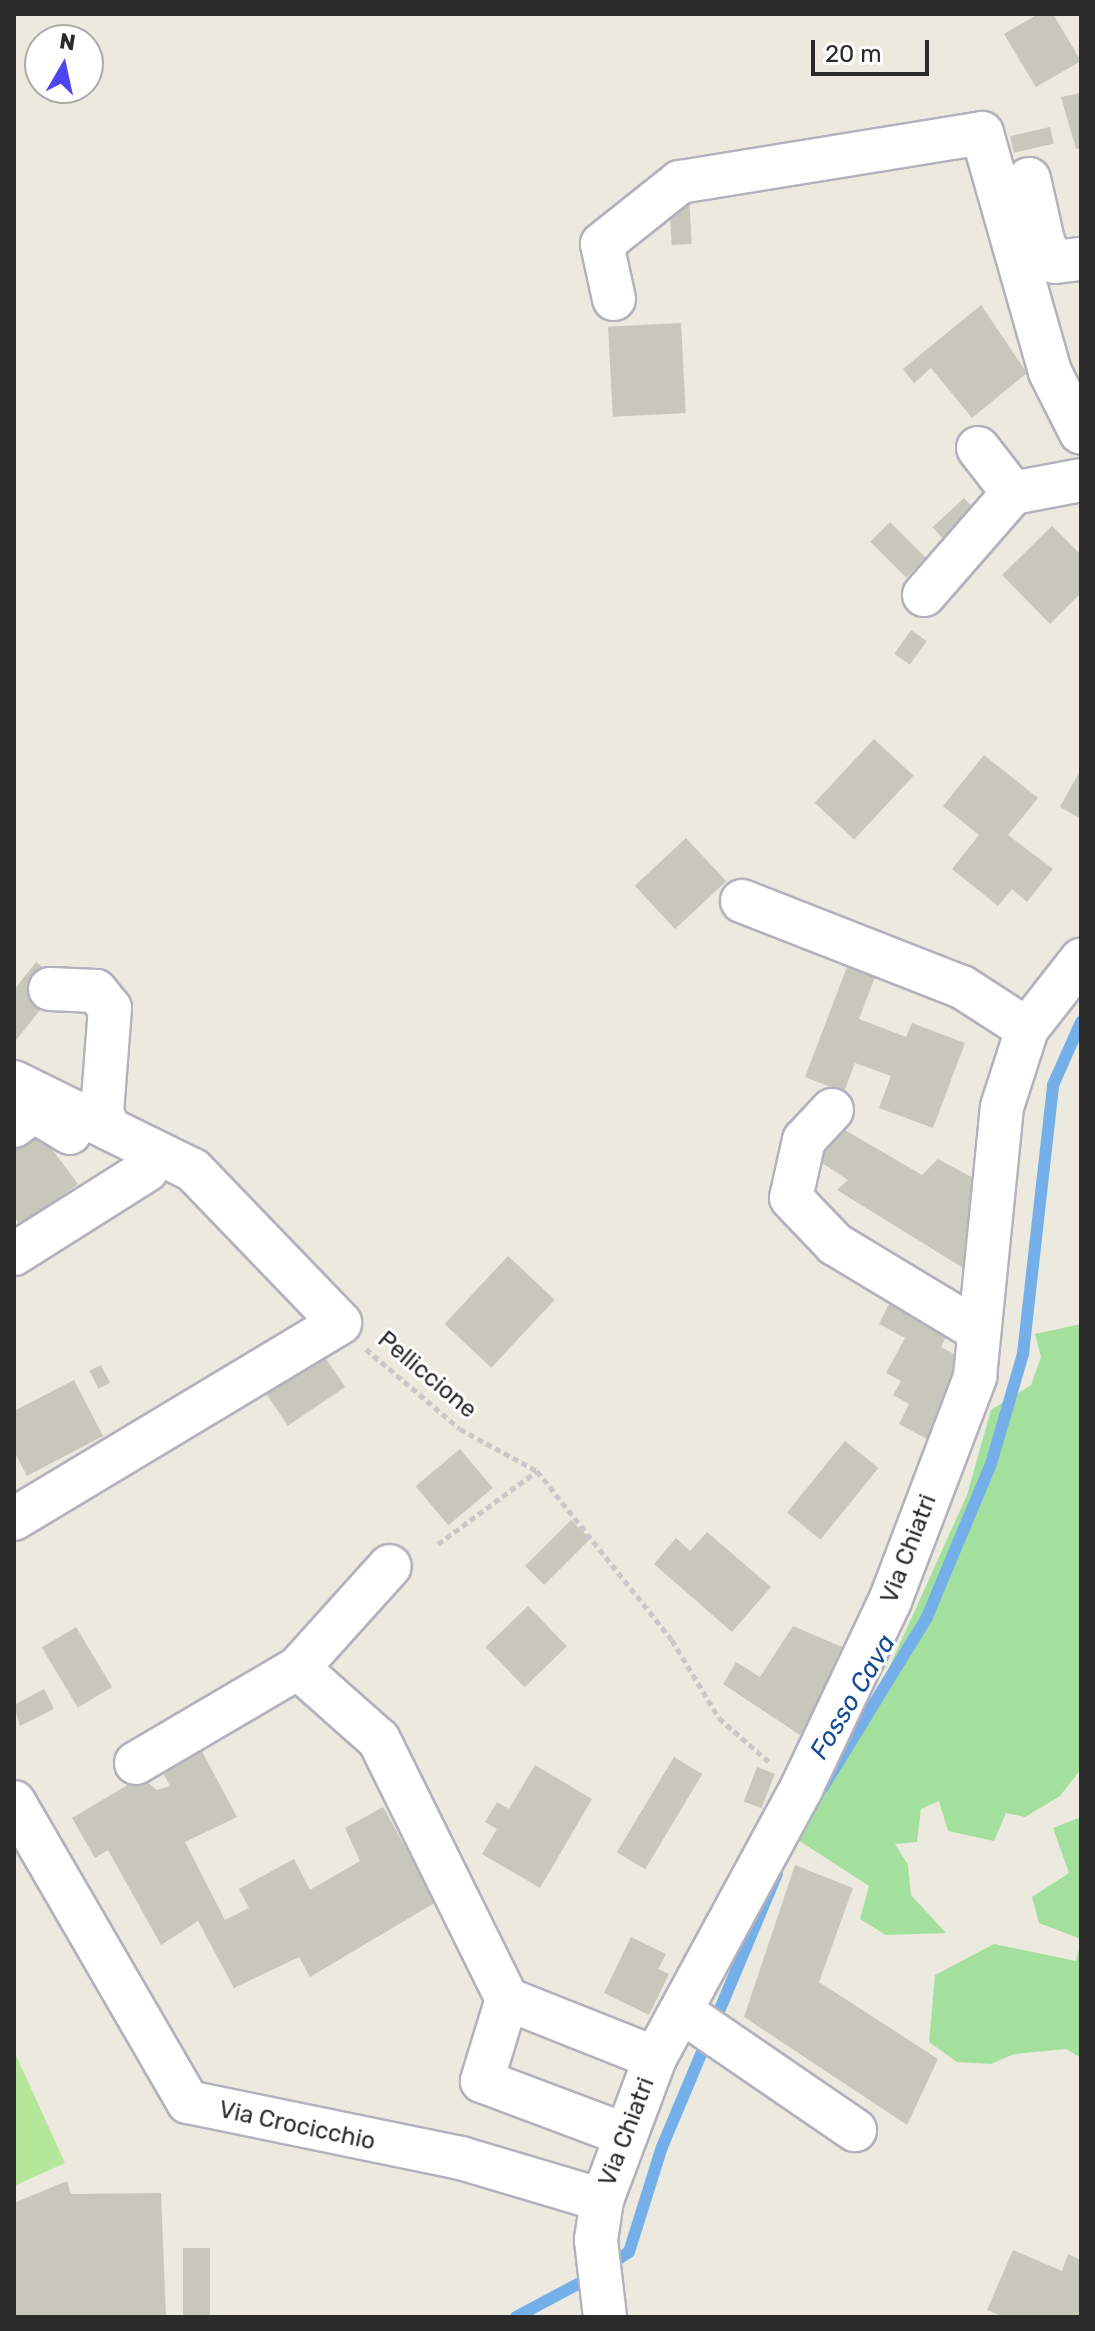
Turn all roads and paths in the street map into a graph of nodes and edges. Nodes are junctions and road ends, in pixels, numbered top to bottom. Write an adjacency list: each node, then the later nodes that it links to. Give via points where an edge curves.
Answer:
1 (1029, 179): 2 (street, via 1049,254 1055,262)
2 (1081, 259)
3 (614, 299): 4 (street, via 602,244 680,182 982,133 1050,372)
4 (1081, 433)
5 (978, 448): 7 (street)
6 (1081, 480): 7 (street)
7 (1013, 493): 8 (street)
8 (924, 595)
9 (742, 901): 12 (street, via 962,987)
10 (1081, 960): 12 (street, Via Chiatri)
11 (50, 989): 16 (street, via 96,991 110,1008 102,1112)
12 (1027, 1029): 21 (street, Via Chiatri, via 1002,1107)
13 (14, 1082): 16 (street)
14 (832, 1110): 21 (street, via 804,1140 791,1198 835,1244)
15 (14, 1126): 17 (street, via 34,1111 116,1165)
16 (109, 1129): 18 (street)
17 (147, 1170): 18 (street); 19 (street)
18 (193, 1170): 20 (street)
19 (14, 1254)
20 (340, 1323): 22 (path, Pelliccione, via 460,1429); 23 (street)
21 (979, 1331): 28 (street, Via Chiatri, via 975,1377 890,1601)
22 (537, 1471): 24 (path); 28 (path, via 672,1640 719,1718)
23 (14, 1519)
24 (438, 1544)
25 (390, 1566): 26 (street)
26 (298, 1668): 27 (street); 30 (street, via 379,1740)
27 (136, 1763)
28 (801, 1789): 31 (street, Via Chiatri)
29 (14, 1802): 35 (street, Via Crocicchio, via 188,2102 461,2158)
30 (507, 1999): 32 (street); 34 (street, via 482,2081)
31 (701, 2025): 32 (street, Via Chiatri); 33 (street)
32 (655, 2058): 34 (street, Via Chiatri)
33 (855, 2130)
34 (626, 2135): 35 (street, Via Chiatri)
35 (602, 2200): 36 (street, Via Chiatri)
36 (605, 2297)

